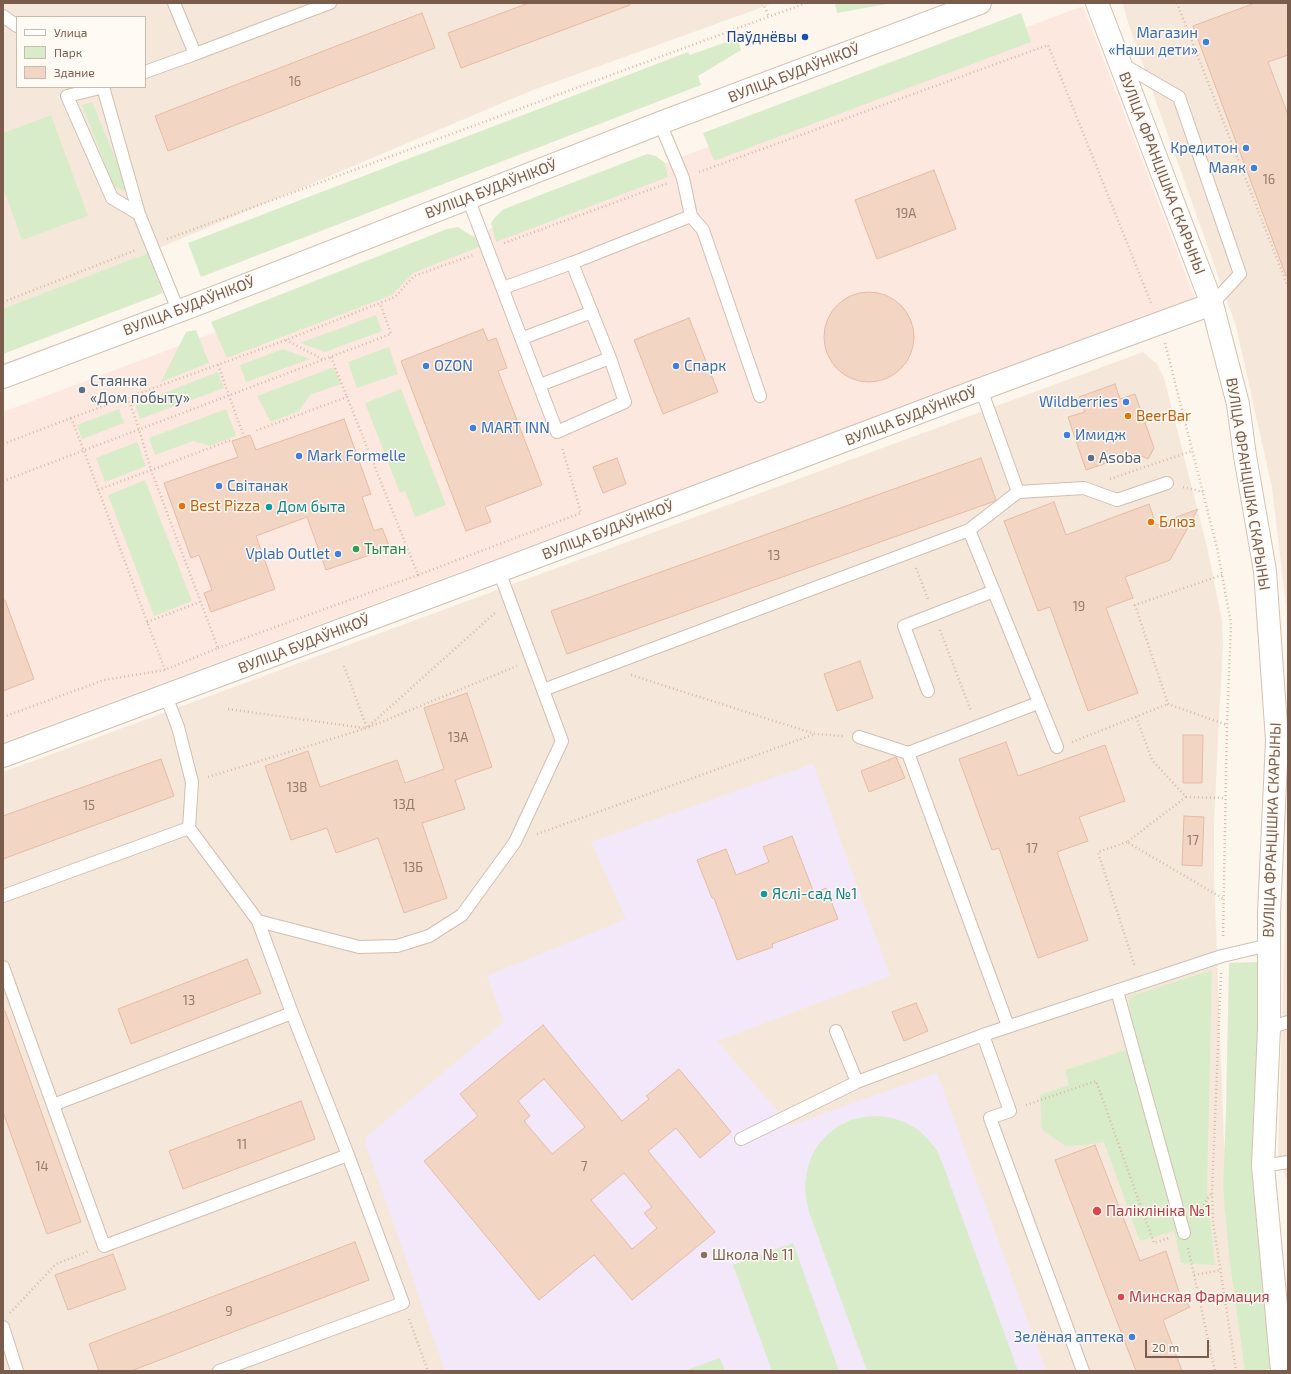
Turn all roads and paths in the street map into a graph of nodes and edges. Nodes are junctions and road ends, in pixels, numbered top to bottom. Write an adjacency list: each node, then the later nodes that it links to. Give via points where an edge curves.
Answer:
1 (174, 3): 11 (lane)
2 (330, 3): 11 (lane)
3 (763, 3): 9 (path)
4 (806, 3): 9 (path)
5 (980, 3): 16 (main road, ВУЛІЦА БУДАЎНІКОЎ)
6 (1097, 3): 12 (main road, ВУЛІЦА ФРАНЦІШКА СКАРЫНЫ)
7 (1177, 3): 24 (path)
8 (3, 16): 10 (lane)
9 (769, 17): 21 (path)
10 (16, 25)
11 (195, 54): 13 (lane)
12 (1121, 63): 28 (main road, ВУЛІЦА ФРАНЦІШКА СКАРЫНЫ); 28 (lane, via 1179,97 1240,274)
13 (146, 72)
14 (99, 88): 19 (lane, via 67,96 112,198)
15 (103, 88): 19 (lane)
16 (660, 123): 17 (lane); 18 (main road, ВУЛІЦА БУДАЎНІКОЎ)
17 (683, 178): 20 (lane); 22 (path); 31 (path, via 1048,45)
18 (468, 198): 22 (lane); 29 (main road, ВУЛІЦА БУДАЎНІКОЎ)
19 (139, 214): 21 (lane)
20 (691, 216): 23 (lane); 42 (lane, via 702,230)
21 (151, 244): 26 (path); 29 (lane)
22 (488, 249): 25 (lane); 27 (path, via 414,276 395,297)
23 (572, 263): 25 (lane); 30 (lane)
24 (1288, 287)
25 (503, 288): 32 (lane)
26 (3, 302)
27 (380, 304): 33 (path); 34 (path, via 391,334)
28 (1212, 304): 31 (main road, ВУЛІЦА БУДАЎНІКОЎ); 89 (main road, ВУЛІЦА ФРАНЦІШКА СКАРЫНЫ, via 1238,404 1265,571)
29 (178, 310): 38 (main road, ВУЛІЦА БУДАЎНІКОЎ)
30 (592, 312): 32 (lane); 35 (lane)
31 (1160, 323): 40 (main road, ВУЛІЦА БУДАЎНІКОЎ); 53 (path)
32 (522, 338): 39 (lane)
33 (286, 340): 36 (path); 37 (path)
34 (331, 358): 36 (path); 43 (path)
35 (610, 358): 39 (lane); 48 (lane, via 625,402)
36 (324, 360): 41 (path)
37 (218, 365): 41 (path); 44 (path)
38 (3, 377)
39 (540, 385): 48 (lane)
40 (981, 389): 59 (lane); 63 (main road, ВУЛІЦА БУДАЎНІКОЎ)
41 (229, 396): 46 (path); 49 (path)
42 (760, 396)
43 (347, 397): 47 (path); 64 (path)
44 (128, 398): 45 (path); 46 (path)
45 (71, 418): 51 (path); 52 (path)
46 (139, 429): 52 (path); 54 (path)
47 (255, 431)
48 (557, 432): 64 (path, via 581,513)
49 (244, 437)
50 (231, 440): 54 (path)
51 (3, 444)
52 (84, 450): 55 (path); 58 (path)
53 (1192, 451): 57 (path); 60 (path)
54 (151, 470): 58 (path); 68 (path)
55 (3, 481)
56 (1167, 483): 57 (lane, via 1117,500); 60 (path)
57 (1084, 488): 59 (lane)
58 (98, 490): 70 (path)
59 (1018, 492): 61 (lane)
60 (1203, 492): 65 (path)
61 (969, 530): 62 (lane); 66 (lane)
62 (910, 552): 69 (path); 74 (lane)
63 (499, 572): 67 (lane); 78 (main road, ВУЛІЦА БУДАЎНІКОЎ)
64 (418, 575): 71 (path)
65 (1222, 575): 80 (path, via 1135,605); 84 (path, via 1231,623)
66 (994, 591): 69 (lane); 79 (lane)
67 (510, 600): 72 (lane); 86 (path)
68 (200, 602): 70 (path); 71 (path)
69 (934, 614): 77 (lane, via 904,626); 85 (path)
70 (147, 622): 75 (path)
71 (218, 648): 75 (path)
72 (531, 660): 76 (lane); 86 (path)
73 (344, 666): 86 (path)
74 (606, 666): 76 (lane); 87 (path)
75 (165, 670): 82 (path, via 104,680)
76 (543, 690): 97 (lane, via 562,741)
77 (928, 691)
78 (166, 696): 92 (main road, ВУЛІЦА БУДАЎНІКОЎ); 93 (lane, via 178,727)
79 (1038, 703): 85 (lane); 90 (lane)
80 (1168, 704): 83 (path); 84 (path)
81 (228, 709): 86 (path)
82 (3, 717)
83 (1136, 717): 90 (path); 94 (path, via 1152,760)
84 (1226, 725): 95 (path)
85 (977, 726): 91 (lane)
86 (367, 728): 93 (path)
87 (815, 734): 88 (path); 97 (path)
88 (860, 736): 91 (lane)
89 (1282, 738): 102 (main road, ВУЛІЦА ФРАНЦІШКА СКАРЫНЫ, via 1269,905)
90 (1057, 747)
91 (908, 753): 109 (lane)
92 (3, 756)
93 (192, 782): 96 (lane)
94 (1186, 797): 95 (path); 98 (path)
95 (1225, 798): 100 (path)
96 (189, 828): 99 (lane); 101 (lane)
97 (514, 842): 101 (lane, via 462,915 423,938 397,946 359,947)
98 (1128, 842): 100 (path); 105 (path, via 1098,852)
99 (3, 896)
100 (1224, 899): 103 (path)
101 (258, 921): 107 (lane)
102 (1269, 945): 103 (lane); 108 (main road, ВУЛІЦА ФРАНЦІШКА СКАРЫНЫ)
103 (1222, 956): 105 (lane); 119 (path)
104 (3, 967): 113 (lane)
105 (1140, 983): 106 (lane)
106 (1117, 991): 109 (lane); 120 (lane)
107 (292, 1013): 113 (lane); 116 (lane)
108 (1278, 1025): 118 (main road, ВУЛІЦА ФРАНЦІШКА СКАРЫНЫ)
109 (1008, 1026): 111 (lane)
110 (836, 1031): 112 (lane)
111 (983, 1036): 112 (lane); 114 (lane)
112 (857, 1082): 115 (lane)
113 (54, 1105): 121 (lane)
114 (1010, 1111): 120 (path, via 1096,1081 1154,1243); 131 (lane, via 990,1118)
115 (741, 1140)
116 (348, 1155): 121 (lane); 124 (lane)
117 (1288, 1162): 118 (lane)
118 (1263, 1166): 126 (main road, ВУЛІЦА ФРАНЦІШКА СКАРЫНЫ)
119 (1212, 1192): 120 (path); 122 (path, via 1213,1222)
120 (1184, 1233): 123 (path)
121 (104, 1246): 125 (path, via 56,1264)
122 (1221, 1270): 123 (path); 133 (path)
123 (1194, 1275): 132 (path)
124 (404, 1303): 129 (lane); 130 (path)
125 (8, 1315)
126 (1283, 1326): 134 (main road, ВУЛІЦА ФРАНЦІШКА СКАРЫНЫ)
127 (3, 1327): 128 (lane)
128 (17, 1371)
129 (219, 1371)
130 (428, 1371)
131 (1083, 1371)
132 (1215, 1371)
133 (1236, 1371)
134 (1282, 1371)

